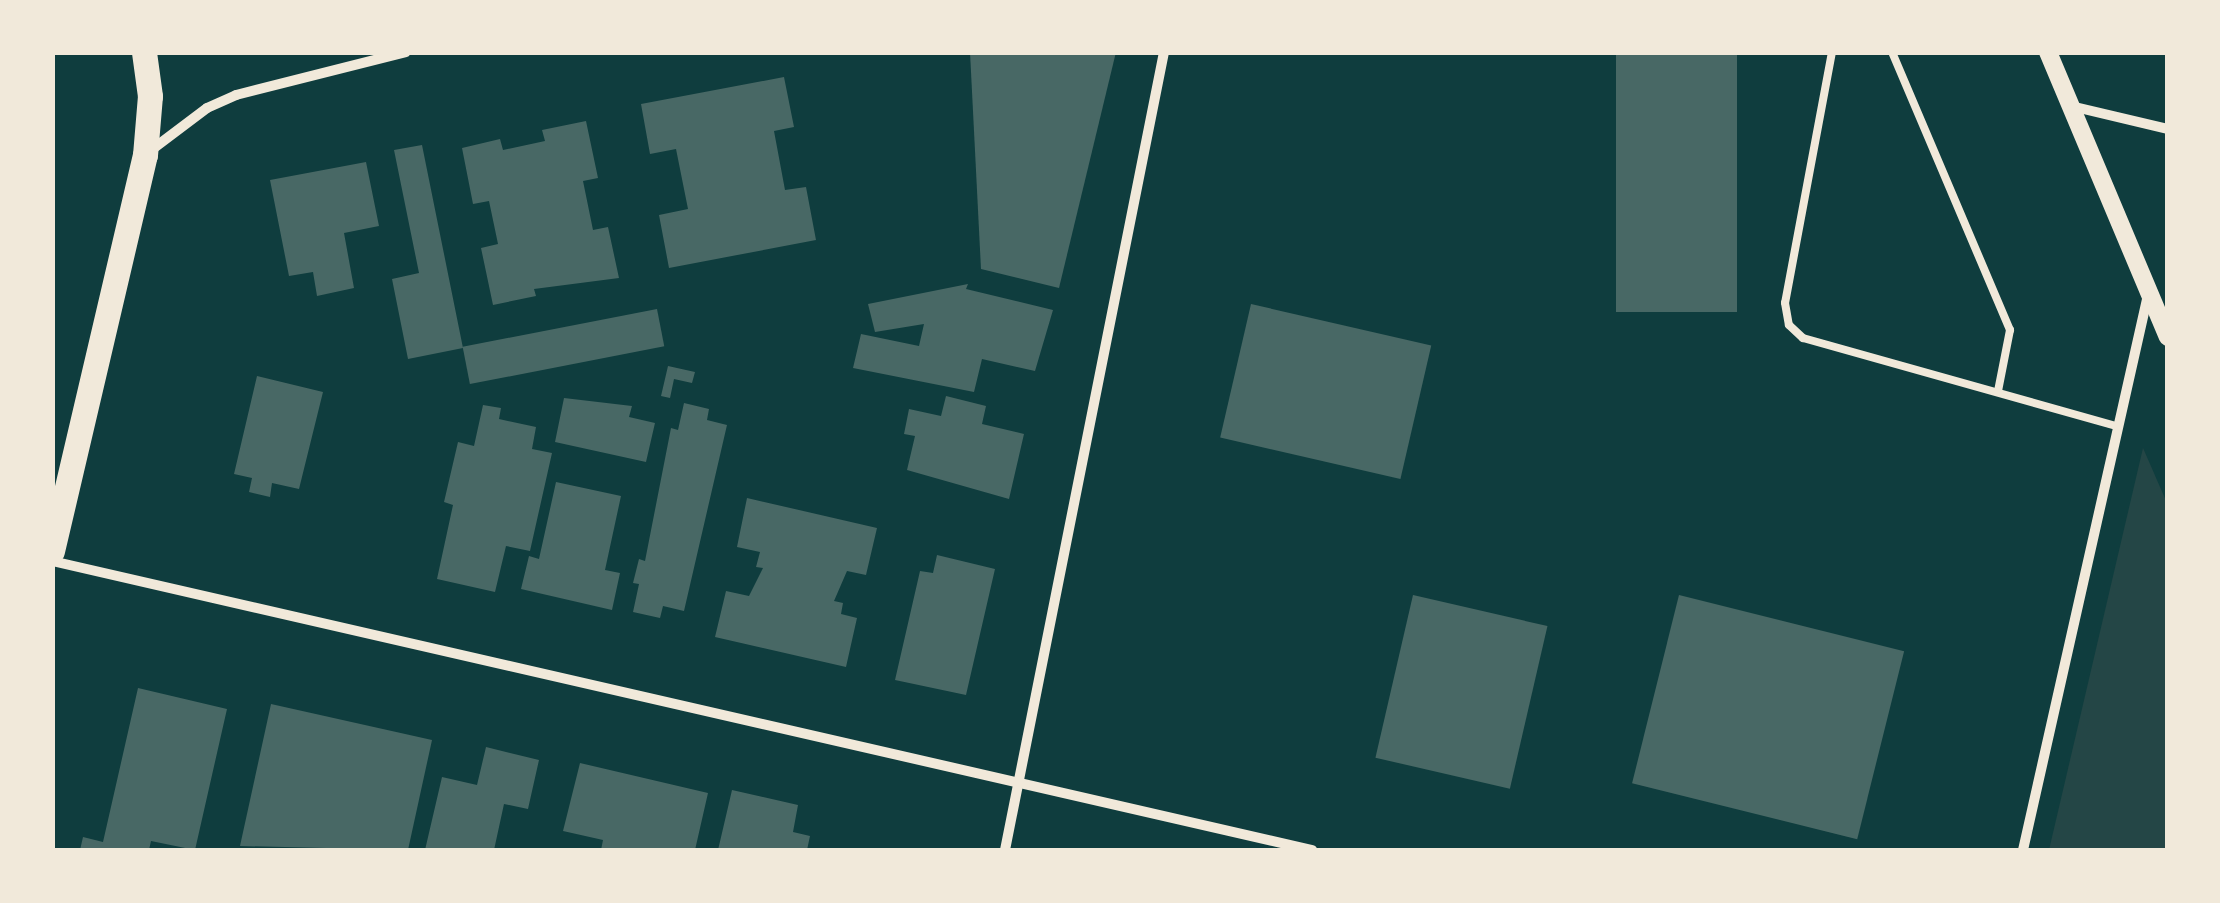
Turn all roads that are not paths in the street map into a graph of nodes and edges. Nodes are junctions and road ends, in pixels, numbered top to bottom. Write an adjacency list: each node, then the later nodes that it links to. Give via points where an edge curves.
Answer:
1 (144, 52): 9 (main road, via 150,96)
2 (406, 52): 9 (street, via 236,95 206,108)
3 (1164, 52): 18 (street)
4 (1832, 52): 12 (lane, via 1785,304 1790,325 1803,338)
5 (1892, 52): 12 (lane, via 2010,330)
6 (2048, 52): 7 (street)
7 (2075, 107): 8 (street); 10 (street)
8 (2168, 129)
9 (145, 154): 13 (main road)
10 (2149, 294): 11 (street); 14 (street)
11 (2168, 338)
12 (1998, 392): 14 (lane)
13 (81, 423): 15 (main road); 16 (main road)
14 (2119, 427): 21 (street)
15 (52, 435)
16 (52, 551)
17 (52, 561): 18 (street)
18 (1021, 784): 19 (street); 20 (street)
19 (1005, 850)
20 (1312, 850)
21 (2023, 850)

